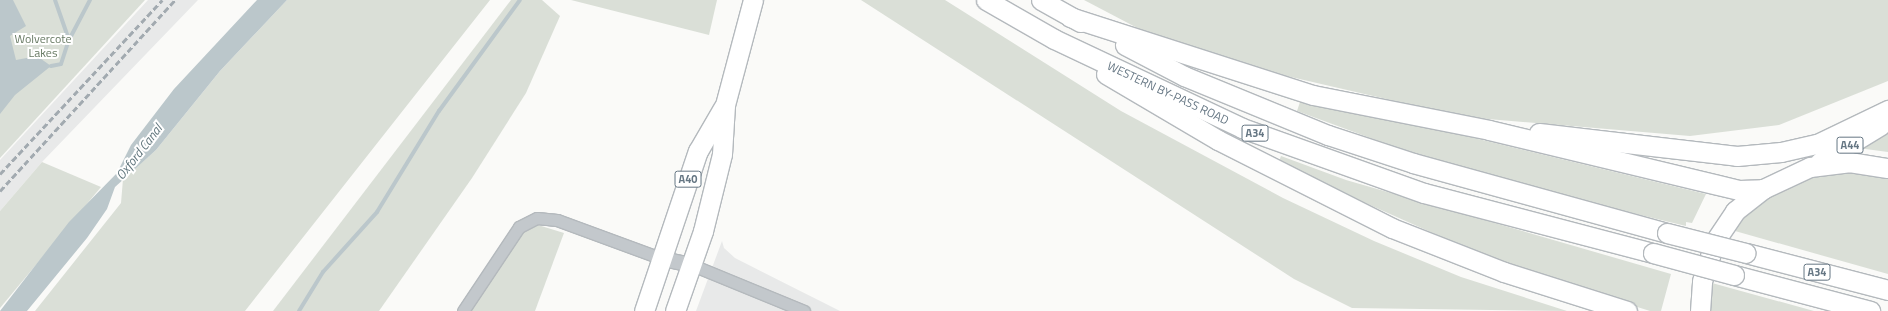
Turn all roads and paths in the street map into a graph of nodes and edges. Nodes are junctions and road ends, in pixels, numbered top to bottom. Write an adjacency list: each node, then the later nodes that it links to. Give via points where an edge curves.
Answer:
1 (753, 0): 6 (highway, A40)
2 (986, 0): 5 (highway, WESTERN BY-PASS ROAD / A34)
3 (1041, 0): 4 (highway, WESTERN BY-PASS ROAD / A34)
4 (1070, 17): 9 (highway, via 1305,93); 15 (highway, WESTERN BY-PASS ROAD / A34, bridge, via 1184,76 1328,135 1546,202)
5 (1054, 39): 20 (highway, via 1138,95 1338,203 1504,272); 22 (highway, WESTERN BY-PASS ROAD / A34, bridge, via 1242,128 1424,193)
6 (724, 105): 13 (highway, A40, via 698,151); 14 (highway, A40, via 722,154)
7 (1888, 110): 9 (highway, via 1817,144 1781,152 1737,156)
8 (1888, 121): 10 (highway, A44)
9 (1490, 130): 12 (highway, via 1739,190)
10 (1810, 167): 11 (highway, via 1849,162); 12 (highway)
11 (1888, 168)
12 (1763, 188): 21 (highway, via 1735,211 1715,241 1702,281)
13 (663, 259): 14 (street); 16 (street, via 557,220 537,218 519,227); 17 (highway, A40)
14 (692, 266): 18 (highway, A40); 19 (street)
15 (1888, 290)
16 (463, 311)
17 (644, 311)
18 (675, 311)
19 (804, 311)
20 (1627, 311)
21 (1700, 311)
22 (1870, 311)

